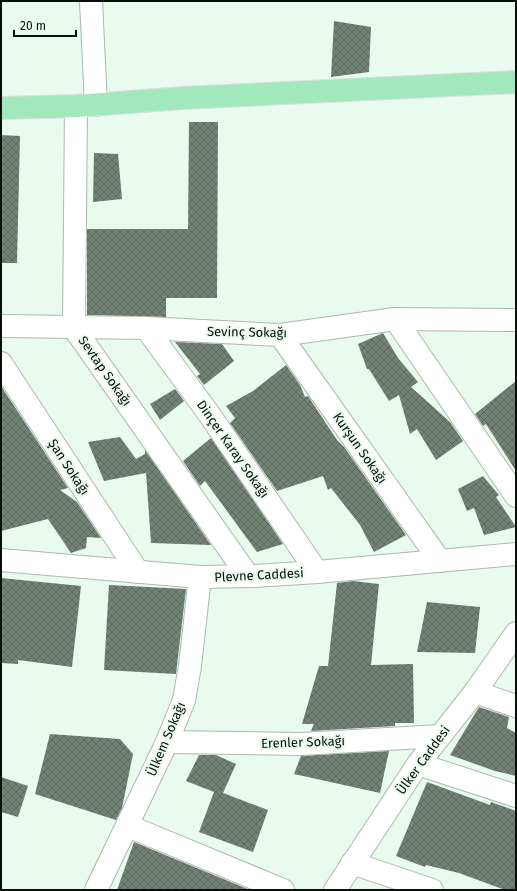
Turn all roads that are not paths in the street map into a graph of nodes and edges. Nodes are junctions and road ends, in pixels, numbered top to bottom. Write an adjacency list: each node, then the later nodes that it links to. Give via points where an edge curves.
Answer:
1 (91, 1): 3 (street, Sevtap Sokağı)
2 (516, 82): 3 (main road, via 183,98)
3 (86, 106): 4 (main road); 8 (street, Sevtap Sokağı)
4 (1, 108)
5 (395, 319): 6 (street, Sevinç Sokağı); 10 (street, Sevinç Sokağı); 12 (street)
6 (516, 320)
7 (1, 326): 8 (street, Sevinç Sokağı)
8 (74, 328): 9 (street, Sevinç Sokağı); 18 (street, Sevtap Sokağı)
9 (146, 328): 10 (street, Sevinç Sokağı); 17 (street, Dinçer Karay Sokağı, via 209,414)
10 (280, 335): 15 (street, Kurşun Sokağı)
11 (1, 363): 16 (street, Şan Sokağı)
12 (516, 496)
13 (516, 554): 15 (street, Plevne Caddesi)
14 (1, 560): 16 (street, Plevne Caddesi)
15 (440, 561): 17 (street, Plevne Caddesi)
16 (138, 572): 19 (street, Plevne Caddesi)
17 (317, 572): 18 (street, Plevne Caddesi)
18 (248, 576): 19 (street, Plevne Caddesi)
19 (200, 577): 24 (street, Ülkem Sokağı, via 184,700)
20 (516, 633): 21 (street, Ülker Caddesi)
21 (475, 692): 22 (street); 23 (street, Ülker Caddesi)
22 (516, 706)
23 (440, 736): 24 (street, Erenler Sokağı, via 301,744); 25 (street, Ülker Caddesi)
24 (167, 742): 27 (street, Ülkem Sokağı)
25 (418, 764): 26 (street); 28 (street, Ülker Caddesi)
26 (516, 796)
27 (128, 826): 29 (street, Ülkem Sokağı); 30 (street)
28 (352, 863): 31 (street, Ülker Caddesi); 32 (street)
29 (96, 890)
30 (283, 890)
31 (334, 890)
32 (432, 890)

